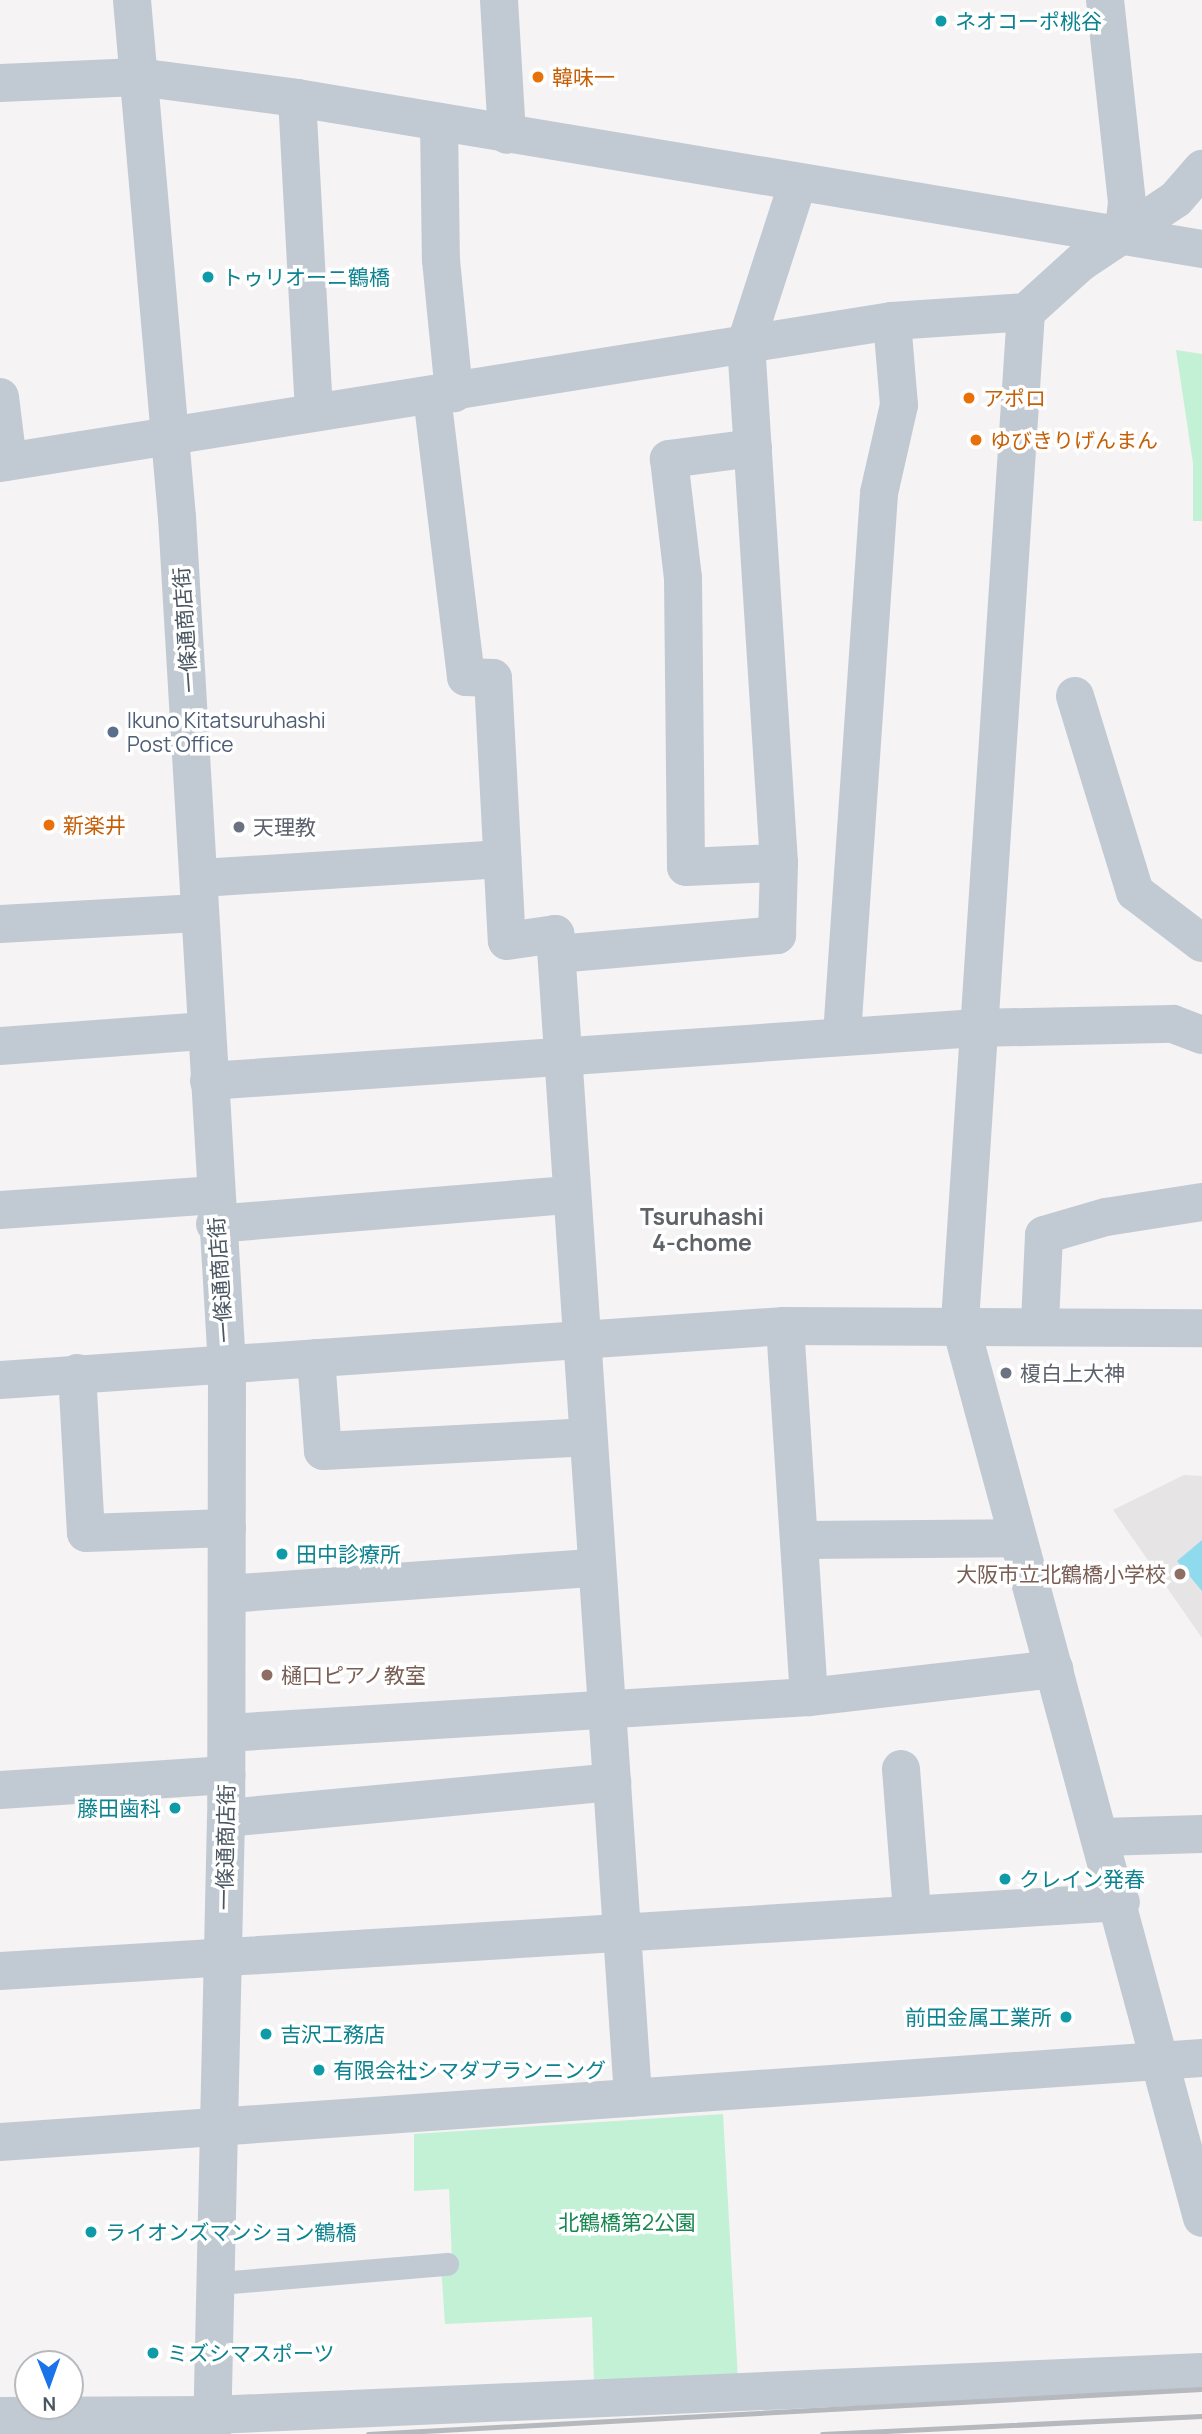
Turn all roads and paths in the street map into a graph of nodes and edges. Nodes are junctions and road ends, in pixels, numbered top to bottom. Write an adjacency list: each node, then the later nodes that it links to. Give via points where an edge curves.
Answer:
1 (132, 0): 4 (street, 一條通商店街)
2 (499, 0): 8 (street)
3 (1105, 0): 11 (street, via 1127,203)
4 (138, 77): 5 (street); 6 (street); 19 (street, 一條通商店街)
5 (0, 83)
6 (296, 98): 7 (street); 18 (street)
7 (439, 122): 8 (street); 16 (street)
8 (507, 135): 10 (street)
9 (1202, 169): 11 (street, via 1176,199)
10 (798, 182): 11 (street); 15 (street)
11 (1123, 234): 12 (street); 13 (street)
12 (1202, 249)
13 (1026, 312): 14 (street); 29 (street)
14 (892, 321): 15 (street); 31 (street, via 899,405 879,493)
15 (746, 343): 16 (street); 20 (street)
16 (443, 395): 18 (street); 23 (street, via 466,677 493,678)
17 (0, 397): 21 (street)
18 (314, 412): 19 (street)
19 (168, 436): 21 (street); 25 (street, 一條通商店街)
20 (753, 448): 24 (street); 24 (street, via 669,459 683,578 686,867)
21 (4, 462)
22 (1075, 696): 27 (street, via 1135,892)
23 (502, 859): 25 (street); 28 (street, via 507,941 555,934)
24 (779, 863): 28 (street, via 777,935)
25 (199, 895): 26 (street); 30 (street, 一條通商店街)
26 (0, 923)
27 (1202, 943)
28 (557, 954): 34 (street)
29 (976, 1028): 31 (street); 32 (street, via 1173,1024); 40 (street)
30 (205, 1031): 33 (street); 35 (street, 一條通商店街)
31 (842, 1035): 34 (street)
32 (1202, 1035)
33 (0, 1046)
34 (561, 1057): 35 (street); 36 (street)
35 (209, 1081): 38 (street, 一條通商店街)
36 (569, 1195): 38 (street); 44 (street)
37 (1202, 1202): 41 (street, via 1181,1210 1106,1217 1044,1235)
38 (215, 1209): 39 (street); 46 (street, 一條通商店街)
39 (0, 1210)
40 (960, 1323): 41 (street); 42 (street); 51 (street)
41 (1040, 1323): 43 (street)
42 (785, 1326): 44 (street); 52 (street)
43 (1202, 1328)
44 (581, 1340): 45 (street); 49 (street)
45 (316, 1358): 46 (street); 49 (street, via 323,1451)
46 (227, 1366): 47 (street); 50 (street, 一條通商店街)
47 (77, 1373): 48 (street); 50 (street, via 86,1533)
48 (0, 1380)
49 (586, 1437): 53 (street)
50 (227, 1528): 54 (street, 一條通商店街)
51 (1015, 1538): 52 (street); 55 (street)
52 (802, 1540): 56 (street)
53 (594, 1569): 54 (street); 57 (street)
54 (228, 1594): 58 (street, 一條通商店街)
55 (1054, 1669): 56 (street); 65 (street)
56 (809, 1697): 57 (street)
57 (607, 1709): 58 (street); 61 (street)
58 (227, 1733): 60 (street, 一條通商店街)
59 (901, 1769): 67 (street)
60 (227, 1775): 62 (street); 63 (street, 一條通商店街)
61 (612, 1782): 63 (street); 68 (street)
62 (0, 1790)
63 (226, 1818): 69 (street, 一條通商店街)
64 (1202, 1834): 65 (street)
65 (1102, 1837): 66 (street)
66 (1121, 1902): 67 (street); 72 (street)
67 (912, 1913): 68 (street)
68 (622, 1931): 69 (street); 73 (street)
69 (223, 1955): 70 (street); 74 (street, 一條通商店街)
70 (0, 1971)
71 (1202, 2058): 72 (street)
72 (1158, 2059): 73 (street); 76 (street)
73 (633, 2097): 74 (street)
74 (221, 2125): 75 (street); 78 (street, 一條通商店街)
75 (0, 2142)
76 (1202, 2218)
77 (447, 2264): 78 (lane)
78 (219, 2283): 81 (street, 一條通商店街)
79 (1202, 2372): 81 (street)
80 (0, 2416): 81 (street)
81 (212, 2425)

